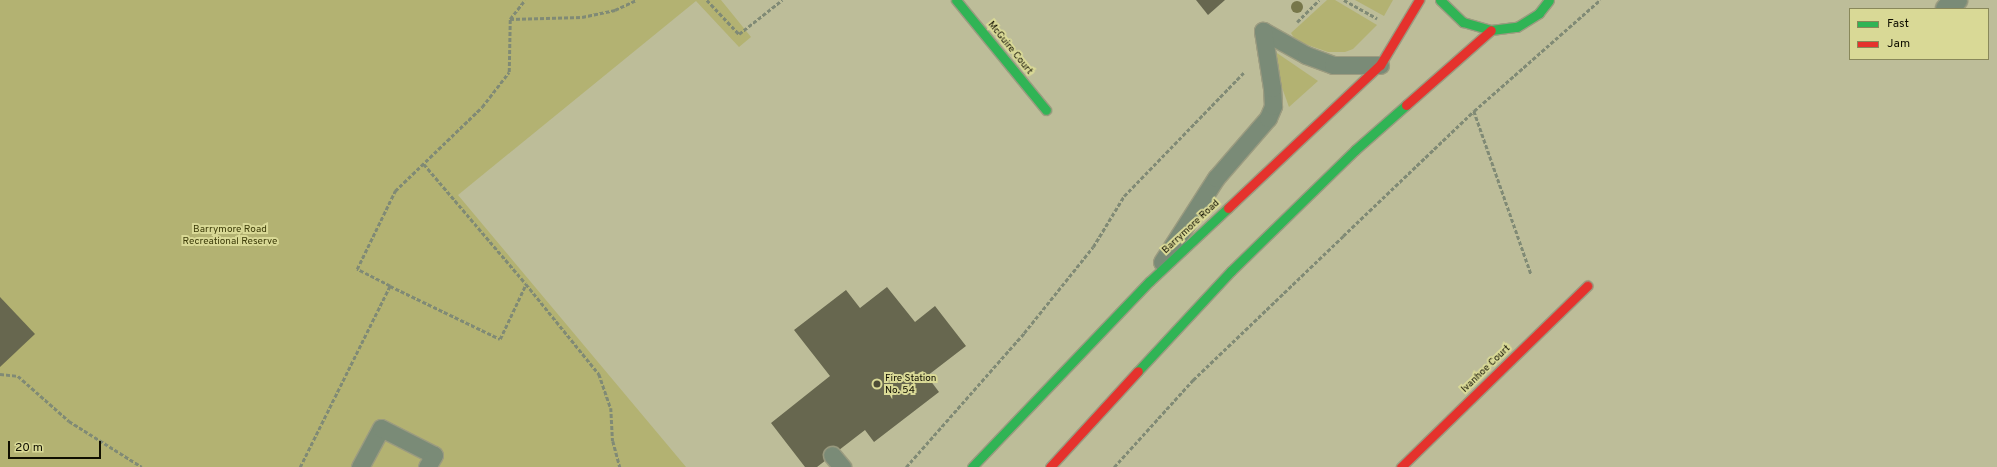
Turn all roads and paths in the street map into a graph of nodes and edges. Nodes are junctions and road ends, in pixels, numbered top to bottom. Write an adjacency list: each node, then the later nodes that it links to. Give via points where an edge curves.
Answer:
1 (525, 0): 14 (path)
2 (636, 0): 14 (path, via 615,10 582,17)
3 (707, 0): 4 (path, via 739,34)
4 (782, 0)
5 (956, 0): 20 (street, McGuire Court)
6 (1319, 0): 17 (path)
7 (1344, 0): 15 (path)
8 (1419, 0): 19 (street, Barrymore Road)
9 (1440, 0): 16 (street, via 1463,22)
10 (1549, 0): 16 (street, via 1539,13 1517,27)
11 (1600, 0): 21 (path)
12 (1956, 0): 13 (street)
13 (1948, 8)
14 (510, 19): 22 (path, via 509,72 482,107)
15 (1379, 19)
16 (1490, 30): 36 (street, via 1355,150 1237,266)
17 (1279, 40): 18 (lane, via 1264,31); 19 (lane, via 1333,65)
18 (1267, 52): 24 (lane, via 1273,106 1268,118 1216,178); 34 (path, via 1124,196 1093,247 1024,333)
19 (1380, 65): 24 (street, Barrymore Road)
20 (1046, 110)
21 (1474, 111): 23 (path); 37 (path, via 1193,380)
22 (424, 164): 25 (path); 26 (path, via 395,191 357,269)
23 (1531, 274)
24 (1150, 281): 35 (street, Barrymore Road)
25 (526, 284): 26 (path, via 500,339); 33 (path, via 599,374 611,408 613,441)
26 (390, 286): 30 (path)
27 (1586, 286): 38 (street, Ivanhoe Court)
28 (0, 374): 29 (path, via 18,376 69,421)
29 (142, 467)
30 (300, 467)
31 (360, 467): 32 (lane, via 381,428 434,455)
32 (427, 467)
33 (620, 467)
34 (906, 467)
35 (972, 467)
36 (1050, 467)
37 (1114, 467)
38 (1401, 467)

